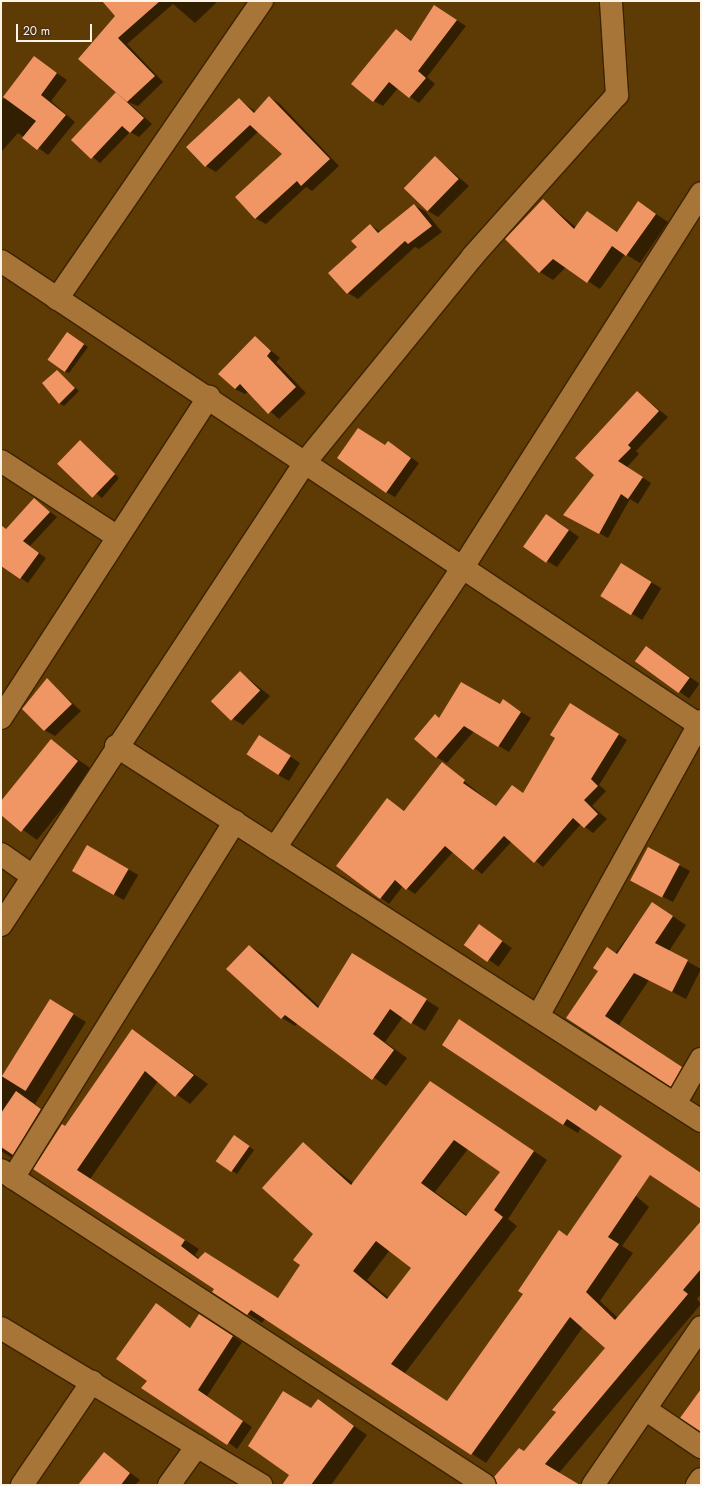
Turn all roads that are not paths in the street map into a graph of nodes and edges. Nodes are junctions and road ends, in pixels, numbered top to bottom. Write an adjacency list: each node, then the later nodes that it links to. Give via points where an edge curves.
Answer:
1 (262, 1): 5 (street)
2 (611, 1): 8 (street, via 617,95 472,256)
3 (701, 193): 10 (street)
4 (1, 261): 5 (street)
5 (57, 299): 6 (street)
6 (209, 396): 8 (street); 9 (street)
7 (1, 461): 9 (street)
8 (306, 461): 10 (street); 13 (street)
9 (116, 536): 11 (street)
10 (463, 567): 12 (street); 15 (street)
11 (1, 718)
12 (700, 724): 19 (street)
13 (116, 746): 14 (street); 17 (street)
14 (235, 822): 15 (street); 23 (street)
15 (275, 848): 19 (street)
16 (1, 854): 17 (street)
17 (33, 876): 18 (street)
18 (1, 925)
19 (538, 1016): 21 (street)
20 (701, 1059): 21 (street)
21 (675, 1104): 22 (street)
22 (701, 1121)
23 (7, 1174): 34 (street)
24 (701, 1327): 27 (street)
25 (1, 1328): 26 (street)
26 (92, 1382): 28 (street); 31 (street)
27 (645, 1409): 29 (street); 35 (street)
28 (197, 1446): 32 (street); 33 (street)
29 (701, 1447)
30 (701, 1479): 36 (street)
31 (22, 1485)
32 (169, 1485)
33 (261, 1485)
34 (485, 1485)
35 (593, 1485)
36 (697, 1485)

